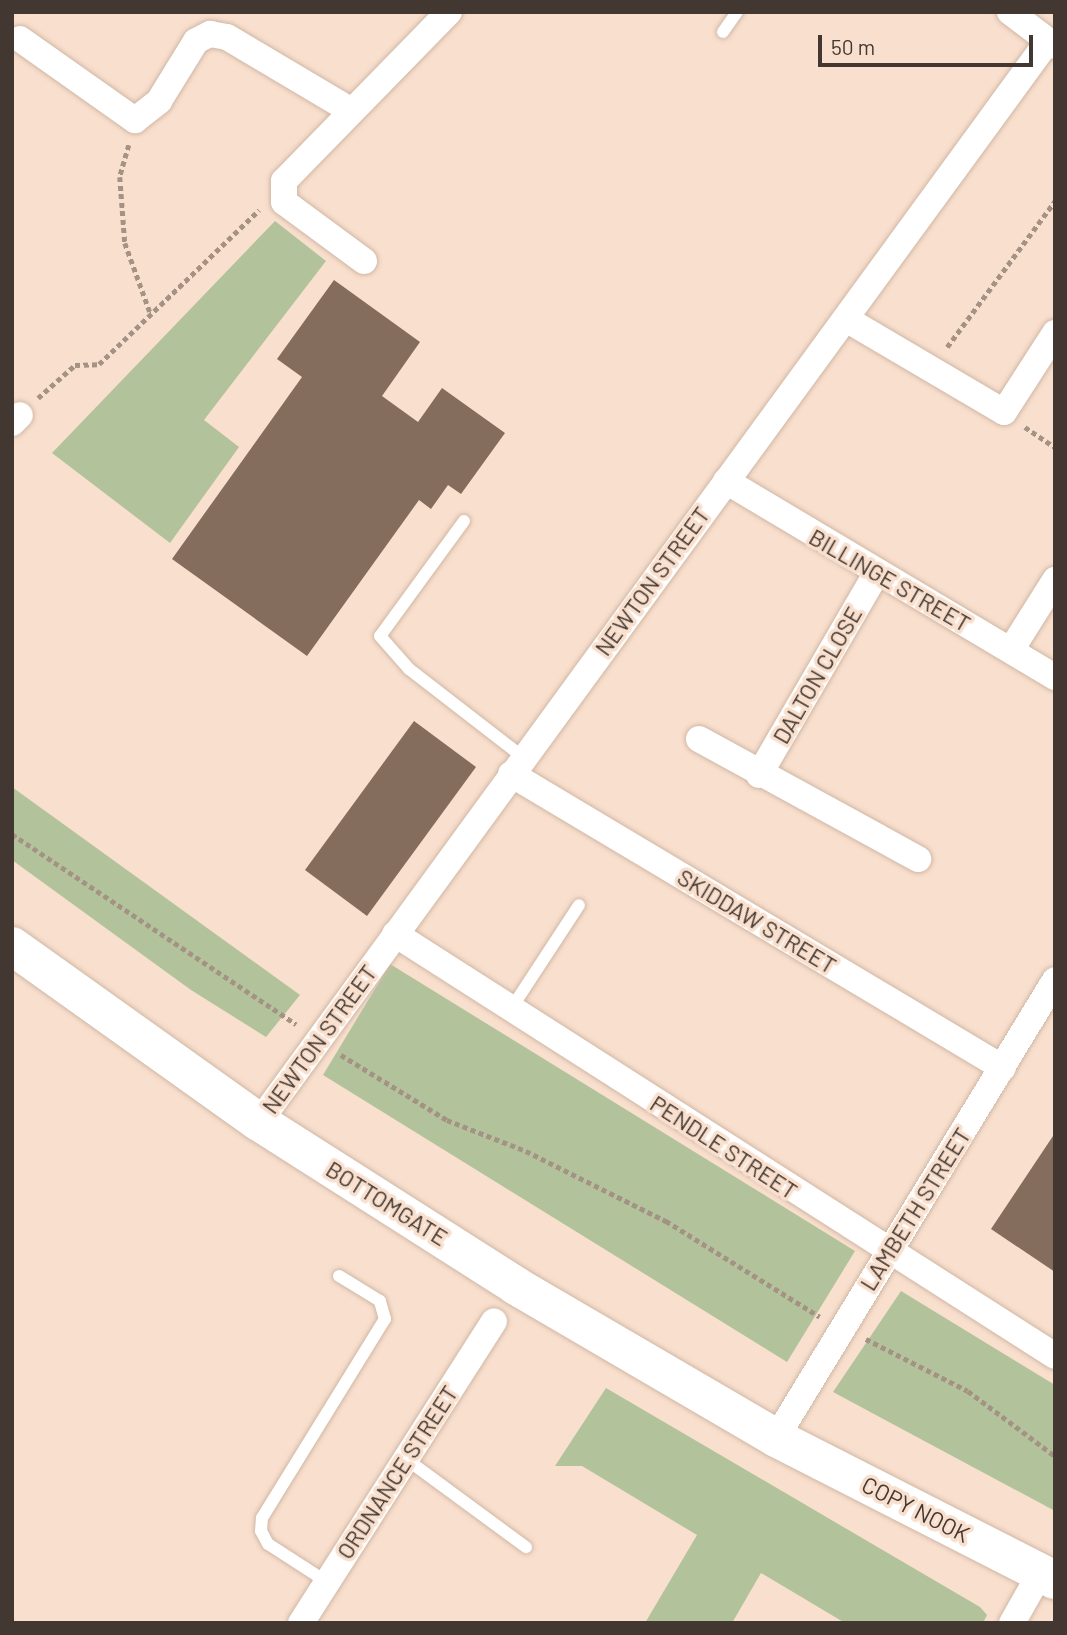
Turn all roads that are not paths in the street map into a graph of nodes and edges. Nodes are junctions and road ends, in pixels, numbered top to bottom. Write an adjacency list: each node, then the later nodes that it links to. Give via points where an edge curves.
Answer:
1 (449, 12): 7 (street)
2 (737, 12): 4 (lane)
3 (1010, 12): 6 (street)
4 (723, 32)
5 (20, 39): 7 (street, via 135,120 159,102 196,41 210,34 227,37)
6 (1051, 44): 9 (street, NEWTON STREET)
7 (350, 110): 8 (street, via 284,181 282,192 284,202)
8 (364, 261)
9 (846, 319): 10 (street, via 1004,412); 11 (street, NEWTON STREET)
10 (1055, 333)
11 (726, 481): 13 (street, BILLINGE STREET); 18 (street, NEWTON STREET)
12 (464, 521): 18 (lane, via 380,636 409,669)
13 (876, 574): 15 (street, BILLINGE STREET); 19 (street, DALTON CLOSE)
14 (1055, 580): 15 (street)
15 (1010, 650): 16 (street, BILLINGE STREET)
16 (1055, 677)
17 (699, 739): 19 (street)
18 (517, 766): 22 (street, NEWTON STREET); 26 (street, SKIDDAW STREET)
19 (759, 775): 20 (street)
20 (918, 859)
21 (579, 905): 25 (lane)
22 (395, 934): 25 (street, PENDLE STREET); 27 (street, NEWTON STREET)
23 (12, 946): 27 (highway, BOTTOMGATE)
24 (1055, 980): 26 (street, LAMBETH STREET)
25 (511, 1009): 28 (street, PENDLE STREET)
26 (1003, 1068): 28 (street, LAMBETH STREET)
27 (259, 1122): 32 (highway, BOTTOMGATE, via 516,1286)
28 (887, 1252): 31 (street, PENDLE STREET); 32 (street, LAMBETH STREET)
29 (339, 1276): 36 (lane, via 380,1301 385,1319 262,1518 261,1531 268,1544)
30 (494, 1321): 33 (street, ORDNANCE STREET)
31 (1055, 1356)
32 (776, 1438): 35 (highway, COPY NOOK)
33 (406, 1459): 34 (lane); 36 (street, ORDNANCE STREET)
34 (526, 1546)
35 (1048, 1576): 38 (street)
36 (327, 1582): 37 (street, ORDNANCE STREET)
37 (300, 1623)
38 (1012, 1623)

